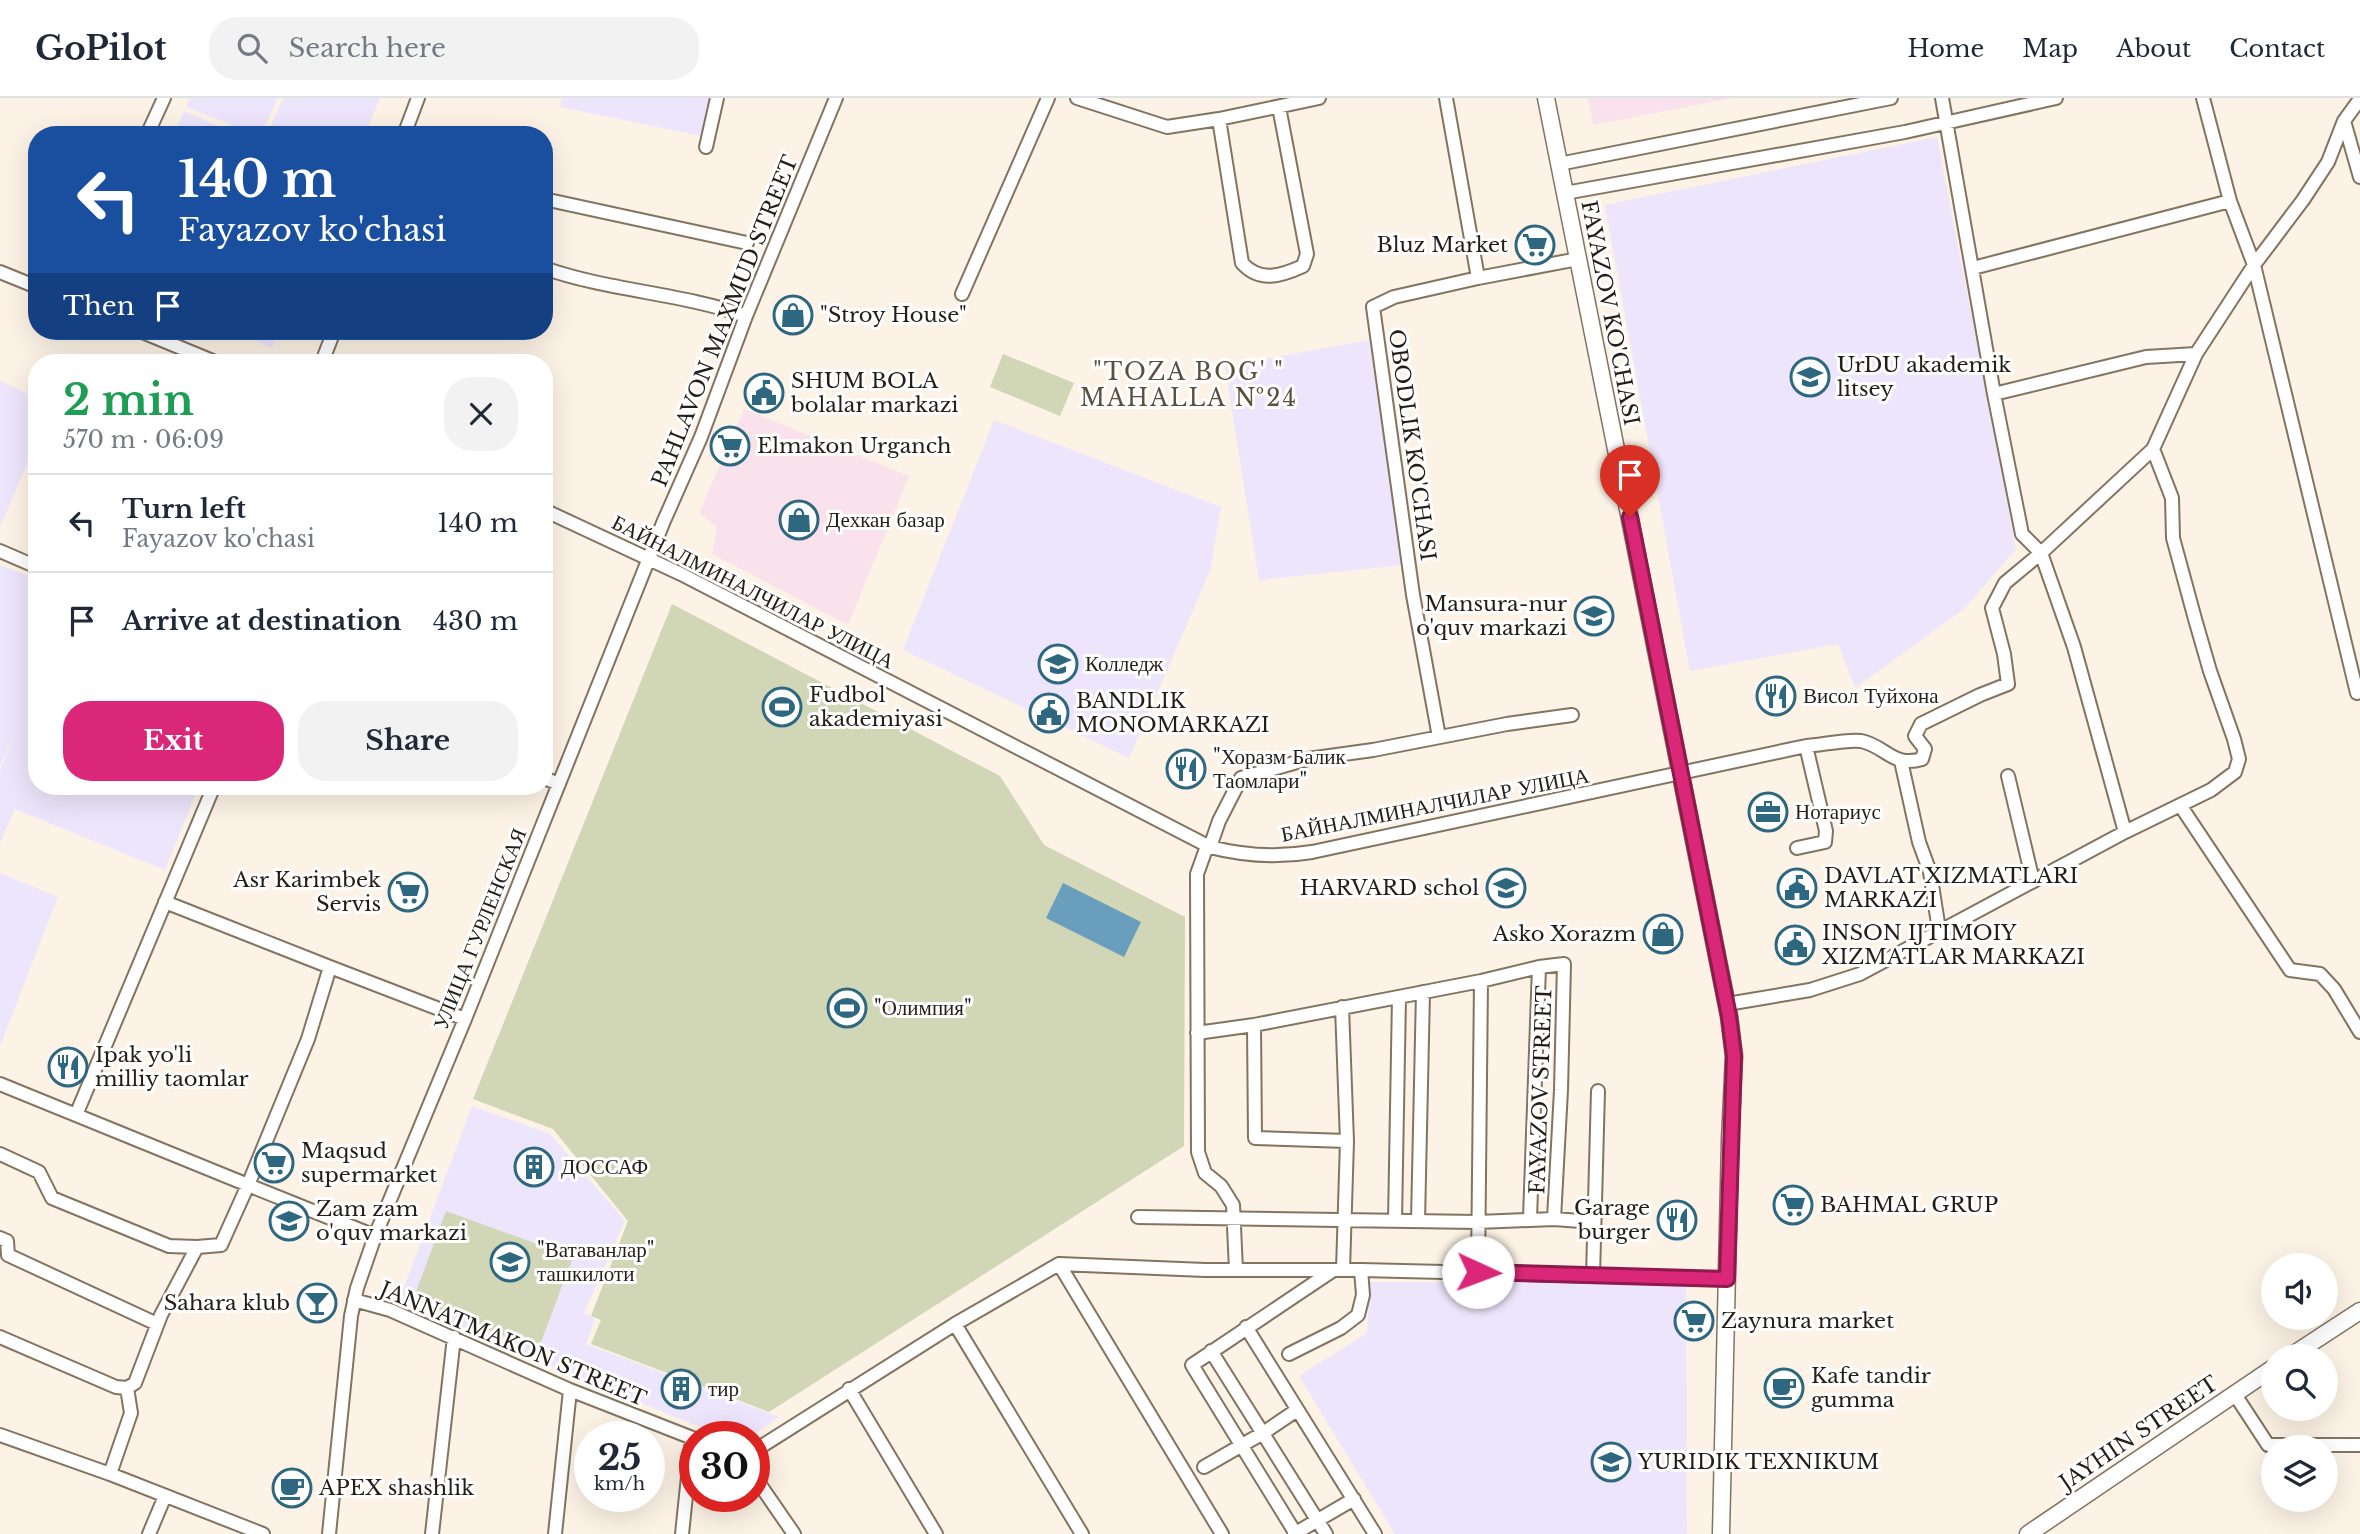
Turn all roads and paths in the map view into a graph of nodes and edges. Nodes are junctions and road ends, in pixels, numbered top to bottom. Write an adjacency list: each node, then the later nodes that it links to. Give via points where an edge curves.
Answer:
1 (164, 98): 19 (street)
2 (418, 98): 20 (street)
3 (716, 98): 21 (street)
4 (836, 98): 36 (street, PAHLAVON MAXMUD STREET)
5 (1048, 98): 35 (street)
6 (1077, 98): 16 (street, via 1167,127)
7 (1320, 98): 15 (street)
8 (1446, 98): 33 (street)
9 (1546, 98): 22 (main road, FAYAZOV KO'CHASI)
10 (1891, 98): 22 (street)
11 (1942, 98): 18 (street)
12 (2056, 98): 18 (street)
13 (2203, 98): 26 (street)
14 (2360, 99): 17 (street)
15 (1284, 103): 16 (street); 16 (street, via 1307,254 1303,266 1287,273 1259,276 1242,263)
16 (1219, 119)
17 (2344, 121): 23 (street); 29 (street, via 2328,162)
18 (1946, 123): 24 (street); 30 (street)
19 (151, 126)
20 (407, 126)
21 (706, 147)
22 (1559, 164): 24 (main road, FAYAZOV KO'CHASI)
23 (2360, 177)
24 (1565, 193): 28 (main road, FAYAZOV KO'CHASI)
25 (553, 201): 27 (street)
26 (2231, 201): 29 (street); 30 (street)
27 (747, 243)
28 (1578, 259): 33 (street, OBODLIK KO'CHASI); 52 (main road, FAYAZOV KO'CHASI)
29 (2254, 265): 39 (street); 47 (street)
30 (1973, 268): 40 (street)
31 (553, 270): 36 (street)
32 (0, 272): 34 (street)
33 (1478, 278): 49 (street, OBODLIK KO'CHASI, via 1394,297 1373,307 1413,595)
34 (28, 283)
35 (962, 295)
36 (746, 316): 45 (street, PAHLAVON MAXMUD STREET)
37 (162, 340): 38 (street)
38 (196, 354)
39 (2196, 354): 40 (street, via 2146,357); 41 (street)
40 (1994, 394): 44 (street, via 2022,534)
41 (2153, 450): 44 (street); 57 (street, via 2172,498 2174,538 2239,759 2235,772)
42 (553, 514): 45 (street, БАЙНАЛМИНАЛЧИЛАР УЛИЦА)
43 (0, 551): 46 (street)
44 (2041, 553): 51 (street, via 2006,583 1992,608 2008,684 1921,724 1915,736 1925,749 1922,759); 58 (street, via 2091,703)
45 (649, 558): 55 (street, УЛИЦА ГУРЛЕНСКАЯ); 59 (street, БАЙНАЛМИНАЛЧИЛАР УЛИЦА)
46 (28, 563)
47 (2357, 693)
48 (1572, 715): 49 (street)
49 (1439, 737): 59 (street, via 1308,759 1241,778)
50 (1806, 746): 51 (street, БАЙНАЛМИНАЛЧИЛАР УЛИЦА, via 1861,741); 52 (street, БАЙНАЛМИНАЛЧИЛАР УЛИЦА); 60 (street, via 1826,831 1825,842)
51 (1901, 761): 63 (street)
52 (1681, 773): 59 (street, БАЙНАЛМИНАЛЧИЛАР УЛИЦА, via 1285,856); 69 (main road, FAYAZOV KO'CHASI)
53 (2008, 776): 61 (street)
54 (553, 782): 55 (street)
55 (559, 784): 71 (street, УЛИЦА ГУРЛЕНСКАЯ)
56 (210, 795): 62 (street)
57 (2180, 805): 58 (street); 73 (street, via 2278,955 2290,970 2320,974)
58 (2125, 832): 61 (street)
59 (1208, 847): 74 (street, via 1197,874)
60 (1797, 848)
61 (2033, 881): 63 (street)
62 (165, 902): 64 (street); 77 (street)
63 (1940, 930): 69 (street, via 1860,974 1810,990)
64 (330, 967): 71 (street); 80 (street, via 308,1039)
65 (1539, 967): 66 (street, FAYAZOV STREET); 82 (street, FAYAZOV STREET); 83 (street, FAYAZOV STREET, via 1564,964)
66 (1481, 981): 67 (street, FAYAZOV STREET); 88 (street)
67 (1423, 992): 68 (street, FAYAZOV STREET); 87 (street)
68 (1399, 997): 70 (street, FAYAZOV STREET); 86 (street)
69 (1727, 1004): 99 (main road, FAYAZOV KO'CHASI, via 1734,1056)
70 (1342, 1007): 72 (street, FAYAZOV STREET); 78 (street)
71 (465, 1019): 90 (street, УЛИЦА ГУРЛЕНСКАЯ)
72 (1254, 1025): 74 (street, FAYAZOV STREET); 78 (street, via 1255,1138)
73 (2360, 1031)
74 (1197, 1033): 84 (street, via 1198,1152 1205,1173 1233,1205)
75 (0, 1084): 77 (street)
76 (1598, 1091): 89 (street)
77 (75, 1115): 80 (street)
78 (1347, 1141): 85 (street)
79 (0, 1154): 92 (street, via 39,1172 52,1198 169,1246)
80 (248, 1185): 90 (street); 92 (street, via 221,1245)
81 (1138, 1217): 84 (street)
82 (1530, 1219): 83 (street, FAYAZOV STREET); 88 (street)
83 (1554, 1219): 89 (street)
84 (1235, 1220): 85 (street); 94 (street)
85 (1345, 1221): 86 (street); 95 (street)
86 (1395, 1221): 87 (street)
87 (1418, 1222): 88 (street)
88 (1478, 1222): 97 (street)
89 (1594, 1222): 98 (street)
90 (375, 1236): 100 (street, УЛИЦА ГУРЛЕНСКАЯ)
91 (0, 1238): 102 (street, via 7,1241 8,1255)
92 (197, 1247): 102 (street)
93 (1059, 1264): 94 (street); 103 (street); 138 (street)
94 (1236, 1270): 95 (street)
95 (1338, 1270): 96 (street); 104 (street)
96 (1361, 1270): 97 (street); 109 (street, via 1363,1295 1358,1315)
97 (1478, 1272): 98 (street)
98 (1593, 1276): 99 (street)
99 (1727, 1279): 142 (main road, FAYAZOV KO'CHASI)
100 (355, 1300): 106 (street, JANNATMAKON STREET); 131 (street, УЛИЦА ГУРЛЕНСКАЯ)
101 (2360, 1311): 107 (main road)
102 (157, 1324): 111 (street, via 135,1383)
103 (955, 1324): 112 (street); 137 (street)
104 (1246, 1327): 108 (street); 115 (street)
105 (0, 1337): 111 (street)
106 (454, 1337): 113 (street, JANNATMAKON STREET); 132 (street)
107 (2309, 1344)
108 (1212, 1351): 117 (street); 120 (street, via 1192,1365)
109 (1289, 1354)
110 (2261, 1376): 114 (main road, JAYHIN STREET)
111 (127, 1388): 123 (street, via 131,1413)
112 (849, 1389): 119 (street); 136 (street)
113 (570, 1390): 116 (street, JANNATMAKON STREET); 133 (street)
114 (2234, 1394): 121 (street, via 2269,1445); 143 (main road, JAYHIN STREET)
115 (1297, 1410): 117 (street); 126 (street)
116 (679, 1433)
117 (1264, 1433): 120 (street); 128 (street)
118 (0, 1435): 123 (street)
119 (770, 1441)
120 (1241, 1444): 122 (street); 139 (street)
121 (2360, 1445)
122 (1204, 1467)
123 (110, 1474): 124 (street)
124 (165, 1496): 129 (street); 130 (street)
125 (770, 1499): 135 (street)
126 (1354, 1499): 128 (street); 141 (street)
127 (685, 1512): 134 (street)
128 (1318, 1521): 139 (street); 140 (street)
129 (149, 1534)
130 (262, 1534)
131 (329, 1534)
132 (432, 1534)
133 (555, 1534)
134 (682, 1534)
135 (794, 1534)
136 (936, 1534)
137 (1082, 1534)
138 (1222, 1534)
139 (1295, 1534)
140 (1326, 1534)
141 (1375, 1534)
142 (1721, 1534)
143 (2028, 1534)

